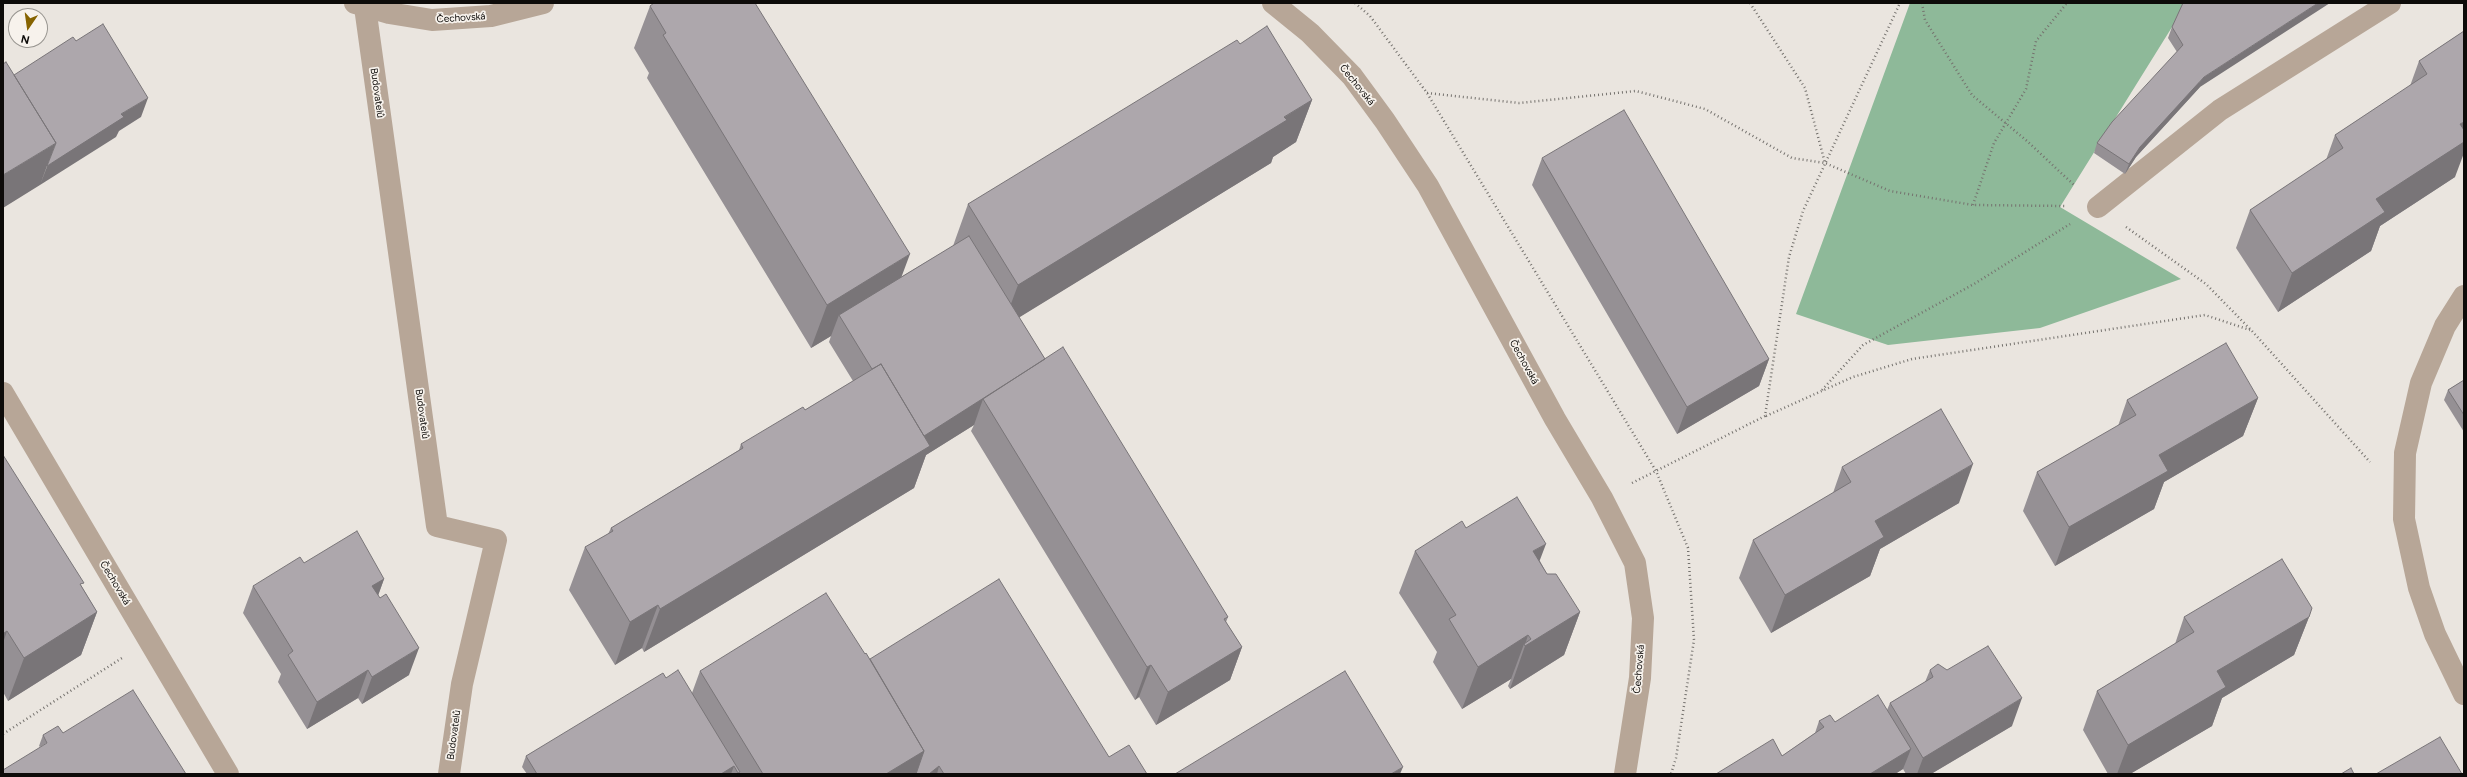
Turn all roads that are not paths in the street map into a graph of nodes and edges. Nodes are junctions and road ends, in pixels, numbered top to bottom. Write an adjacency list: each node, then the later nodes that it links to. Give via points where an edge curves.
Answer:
1 (543, 3): 4 (street, Čechovská, via 491,16 432,20)
2 (1273, 3): 11 (street, Čechovská, via 1310,32 1352,76 1428,186 1555,419 1602,498 1635,563 1643,618 1640,678)
3 (2390, 3): 5 (street, via 2220,110)
4 (360, 5): 10 (street, Budovatelů, via 437,526 496,540 462,684)
5 (2098, 207)
6 (2464, 296): 8 (street, via 2445,326 2421,382 2405,453 2404,519 2421,595 2435,634)
7 (3, 393): 9 (street, Čechovská)
8 (2464, 694)
9 (228, 774)
10 (449, 774)
11 (1625, 774)

